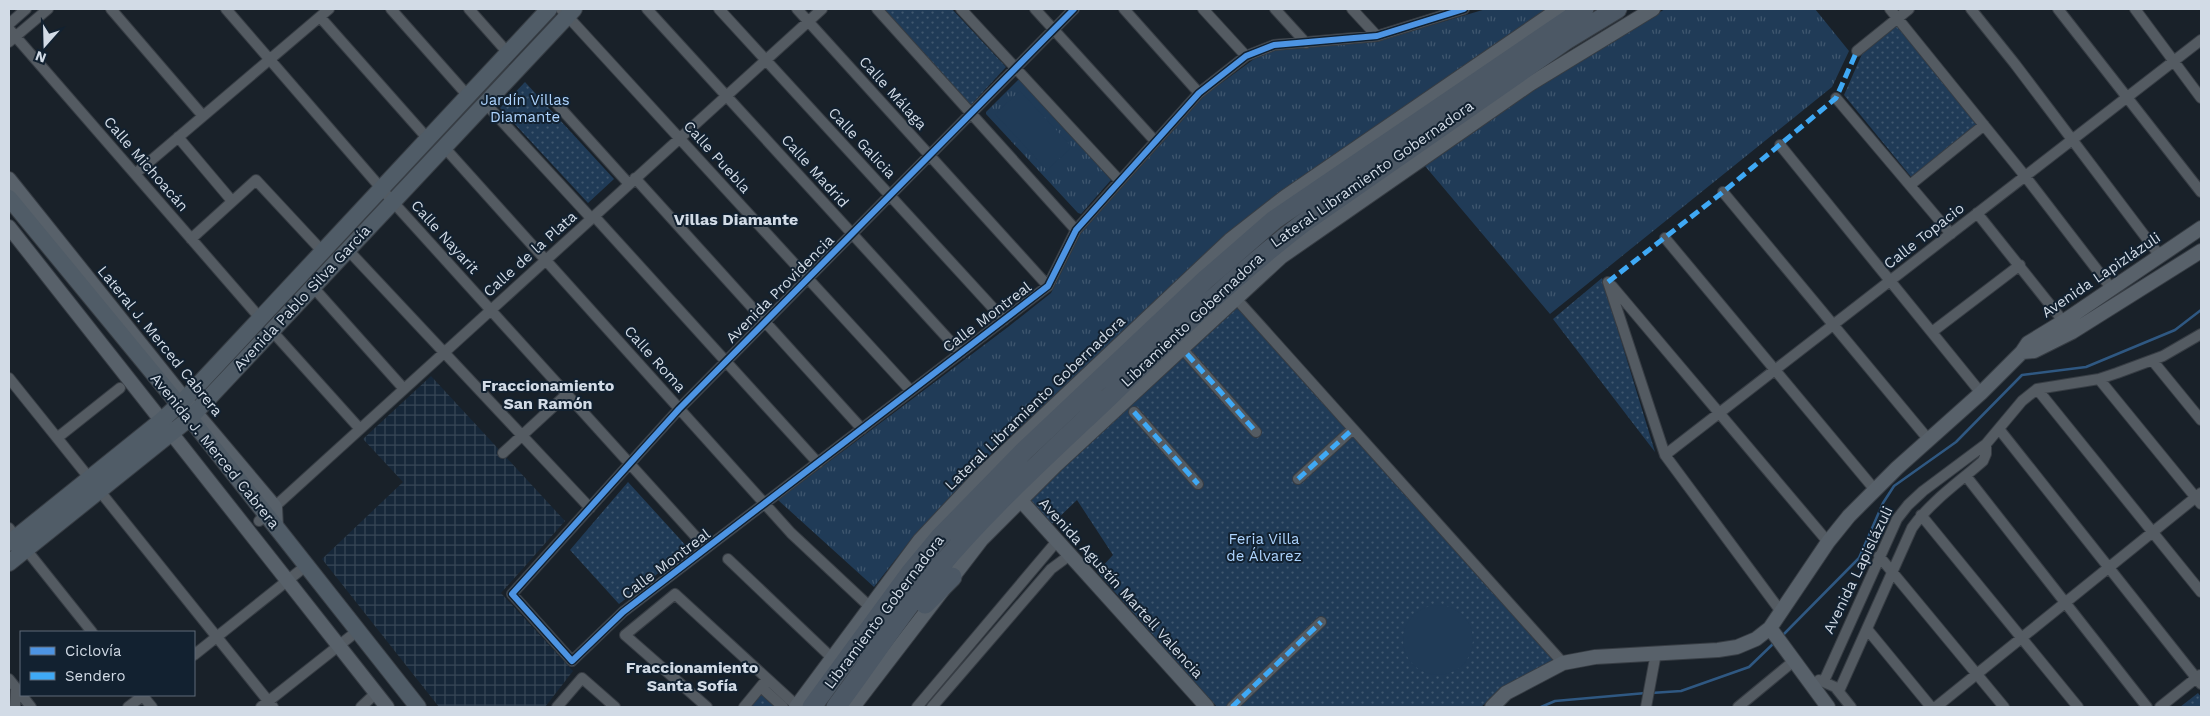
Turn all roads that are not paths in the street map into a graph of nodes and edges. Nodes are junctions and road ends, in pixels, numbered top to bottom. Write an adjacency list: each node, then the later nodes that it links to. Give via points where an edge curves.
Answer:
1 (26, 9): 36 (street)
2 (48, 9): 38 (street)
3 (111, 9): 58 (street)
4 (226, 9): 45 (street, Calle Nayarit)
5 (329, 9): 33 (street)
6 (392, 9): 50 (street)
7 (469, 9): 43 (street)
8 (549, 9): 43 (main road, Avenida Pablo Silva García)
9 (647, 9): 51 (street, Calle Madrid)
10 (718, 9): 46 (street, Calle Galicia)
11 (796, 9): 35 (street, Calle Málaga)
12 (822, 9): 35 (street, Calle de la Plata)
13 (877, 9): 57 (street)
14 (961, 9): 48 (street)
15 (1035, 9): 37 (street)
16 (1074, 9): 37 (street, Avenida Providencia)
17 (1124, 9): 49 (street)
18 (1203, 9): 44 (street)
19 (1275, 9): 41 (street)
20 (1352, 9): 39 (street)
21 (1464, 9): 32 (street, Calle Montreal)
22 (1559, 9): 114 (street, Lateral Libramiento Gobernadora, via 1285,197 1230,240)
23 (1584, 9): 121 (highway, Libramiento Gobernadora, via 1274,220)
24 (1617, 9): 102 (highway, Libramiento Gobernadora, via 1566,40 1302,224 1265,252)
25 (1653, 9): 102 (street, Lateral Libramiento Gobernadora, via 1530,84)
26 (1890, 9): 34 (street)
27 (1910, 9): 34 (street)
28 (1971, 9): 63 (street)
29 (2058, 9): 52 (street)
30 (2135, 9): 47 (street)
31 (567, 11): 56 (main road, Avenida Pablo Silva García); 61 (street, Calle Puebla)
32 (1437, 13): 39 (street, Calle Montreal)
33 (320, 17): 45 (street); 62 (street)
34 (1898, 18): 42 (street); 59 (street)
35 (808, 21): 46 (street, Calle de la Plata); 67 (street, Calle Málaga)
36 (9, 24)
37 (1054, 29): 48 (street, Avenida Providencia); 64 (street)
38 (11, 35): 68 (street, Calle Michoacán)
39 (1377, 36): 41 (street, Calle Montreal)
40 (2201, 40): 47 (street, Calle Topacio)
41 (1306, 43): 44 (street, Calle Montreal, via 1274,45)
42 (1857, 51)
43 (508, 53): 50 (main road, Avenida Pablo Silva García)
44 (1246, 56): 49 (street, Calle Montreal)
45 (270, 59): 58 (street); 74 (street, Calle Nayarit)
46 (765, 60): 51 (street, Calle de la Plata); 77 (street, Calle Galicia)
47 (2174, 61): 52 (street, Calle Topacio); 54 (street)
48 (1016, 68): 57 (street, Avenida Providencia); 71 (street)
49 (1199, 93): 64 (street, Calle Montreal)
50 (468, 96): 62 (main road, Avenida Pablo Silva García)
51 (726, 96): 61 (street, Calle de la Plata); 87 (street, Calle Madrid)
52 (2128, 97): 63 (street, Calle Topacio); 76 (street)
53 (1836, 98): 73 (street)
54 (2201, 98)
55 (556, 102): 72 (street)
56 (486, 104): 66 (main road, Avenida Pablo Silva García); 83 (street)
57 (972, 112): 67 (street, Avenida Providencia); 86 (street)
58 (203, 116): 60 (street)
59 (1984, 125): 69 (street); 73 (street)
60 (178, 138): 68 (street); 79 (street)
61 (679, 138): 72 (street, Calle de la Plata); 97 (street, Calle Puebla)
62 (428, 139): 74 (main road, Avenida Pablo Silva García)
63 (2073, 140): 69 (street, Calle Topacio); 94 (street)
64 (1155, 141): 71 (street, Calle Montreal)
65 (1780, 145): 98 (street)
66 (444, 147): 80 (main road, Avenida Pablo Silva García); 95 (street, Calle Roma)
67 (930, 155): 77 (street, Avenida Providencia); 99 (street, Calle Málaga)
68 (135, 174): 90 (street, Calle Michoacán)
69 (2025, 176): 82 (street, Calle Topacio); 101 (street)
70 (9, 179): 131 (street, Lateral J. Merced Cabrera)
71 (1119, 180): 86 (street, Calle Montreal)
72 (632, 181): 83 (street, Calle de la Plata); 106 (street)
73 (1910, 185): 88 (street)
74 (381, 189): 80 (street, Calle Nayarit); 92 (main road, Avenida Pablo Silva García)
75 (1723, 192): 107 (street)
76 (2201, 192)
77 (890, 196): 87 (street, Avenida Providencia); 105 (street, Calle Galicia)
78 (9, 198): 131 (main road, Avenida J. Merced Cabrera)
79 (232, 201): 90 (street); 92 (street, via 256,180)
80 (393, 202): 91 (main road, Avenida Pablo Silva García); 103 (street, Calle Nayarit)
81 (9, 212): 131 (main road, Avenida J. Merced Cabrera)
82 (1977, 213): 88 (street, Calle Topacio); 96 (street)
83 (593, 217): 95 (street, Calle de la Plata); 117 (street)
84 (9, 227): 131 (street, Lateral J. Merced Cabrera)
85 (2201, 228): 94 (street, Avenida Lapizlázuli)
86 (1076, 230): 99 (street, Calle Montreal)
87 (852, 234): 97 (street, Avenida Providencia); 113 (street, Calle Madrid)
88 (1951, 234): 98 (street, Calle Topacio)
89 (1665, 238): 118 (street)
90 (191, 239): 104 (street, Calle Michoacán)
91 (348, 250): 100 (main road, Avenida Pablo Silva García); 112 (street)
92 (322, 252): 104 (main road, Avenida Pablo Silva García)
93 (2199, 254): 108 (street, Avenida Lapizlázuli)
94 (2160, 256): 101 (street, Avenida Lapizlázuli)
95 (546, 260): 103 (street, Calle de la Plata); 128 (street, Calle Roma)
96 (2020, 265): 108 (street); 110 (street)
97 (808, 279): 106 (street, Avenida Providencia); 125 (street, Calle Puebla)
98 (1890, 281): 107 (street, Calle Topacio); 110 (street)
99 (1048, 286): 105 (street, Calle Montreal)
100 (313, 287): 109 (main road, Avenida Pablo Silva García); 123 (street)
101 (2111, 288): 108 (street, Avenida Lapizlázuli)
102 (1231, 292): 135 (street); 151 (highway, Libramiento Gobernadora)
103 (490, 310): 112 (street, Calle de la Plata); 127 (street, Calle Nayarit)
104 (260, 318): 131 (main road, Avenida Pablo Silva García)
105 (1004, 320): 113 (street, Calle Montreal)
106 (765, 322): 117 (street, Avenida Providencia); 134 (street)
107 (1834, 324): 118 (street, Calle Topacio); 140 (street)
108 (2068, 326): 126 (street, Avenida Lapizlázuli, via 2028,343)
109 (272, 331): 131 (main road, Avenida Pablo Silva García); 133 (street)
110 (1932, 332): 126 (street)
111 (2201, 334): 116 (street)
112 (444, 352): 123 (street, Calle de la Plata); 138 (street)
113 (961, 353): 125 (street, Calle Montreal)
114 (1110, 353): 121 (highway); 172 (street, Lateral Libramiento Gobernadora, via 980,476 920,540)
115 (1187, 354): 137 (street)
116 (2152, 360): 120 (street); 132 (street)
117 (726, 362): 128 (street, Avenida Providencia); 144 (street)
118 (1774, 370): 130 (street, Calle Topacio); 150 (street)
119 (9, 378): 139 (street)
120 (2099, 379): 124 (street); 152 (street)
121 (1095, 383): 218 (highway, Libramiento Gobernadora, via 939,538)
122 (120, 388): 139 (street)
123 (404, 389): 133 (street, Calle de la Plata)
124 (2037, 389): 136 (street, via 2022,401); 157 (street)
125 (911, 392): 134 (street, Calle Montreal)
126 (1980, 393): 140 (street)
127 (567, 394): 138 (street); 145 (street, Calle Nayarit)
128 (679, 409): 145 (street, Avenida Providencia); 153 (street, Calle Roma)
129 (1134, 412): 149 (street)
130 (1718, 414): 143 (street, Calle Topacio); 143 (street, via 1608,282); 160 (street)
131 (179, 415): 148 (main road, Avenida Pablo Silva García); 156 (main road, Avenida J. Merced Cabrera); 167 (street, Lateral J. Merced Cabrera)
132 (2201, 420)
133 (360, 429): 156 (street, Calle de la Plata)
134 (862, 429): 144 (street, Calle Montreal)
135 (1353, 429): 147 (street); 187 (street)
136 (1999, 429): 141 (street); 166 (street)
137 (1256, 432)
138 (522, 435): 142 (street); 154 (street)
139 (57, 438): 148 (street)
140 (1928, 439): 150 (street)
141 (1986, 444): 146 (street, Avenida Lapislázuli, via 1983,461); 163 (street, Avenida Lapislázuli, via 1908,505 1897,519)
142 (503, 453)
143 (1665, 455): 173 (street)
144 (818, 463): 153 (street, Calle Montreal)
145 (630, 464): 154 (street, Avenida Providencia); 161 (street, Calle Nayarit)
146 (1966, 476): 155 (street, Avenida Lapislázuli); 171 (street)
147 (1298, 479)
148 (94, 484): 158 (main road, Avenida Pablo Silva García); 178 (street)
149 (1198, 484)
150 (1876, 490): 160 (street)
151 (1016, 495): 159 (street, Avenida Agustín Martell Valencia); 169 (street); 181 (highway, Libramiento Gobernadora, via 937,571)
152 (2200, 498): 157 (street)
153 (764, 504): 161 (street, Calle Montreal); 172 (street, Calle Roma)
154 (590, 508): 186 (street, Avenida Providencia, via 512,594)
155 (1921, 515): 168 (street, Avenida Lapislázuli); 179 (street)
156 (269, 517): 167 (main road, Avenida J. Merced Cabrera)
157 (2153, 532): 166 (street); 170 (street)
158 (15, 540): 165 (main road, Avenida Pablo Silva García); 177 (street)
159 (1057, 541): 162 (street, Avenida Agustín Martell Valencia); 189 (street)
160 (1828, 542): 173 (street)
161 (706, 548): 186 (street, Calle Montreal, via 623,612)
162 (1070, 555): 195 (street, via 1051,569); 223 (street, Avenida Agustín Martell Valencia)
163 (1879, 556): 168 (street); 193 (street, Avenida Lapislázuli)
164 (728, 559): 184 (street)
165 (9, 563)
166 (2109, 568): 171 (street); 192 (street)
167 (298, 572): 178 (street); 180 (main road, Avenida J. Merced Cabrera); 213 (main road, Avenida J. Merced Cabrera)
168 (1892, 572): 176 (street, Avenida Lapislázuli); 188 (street)
169 (952, 577): 181 (highway); 220 (street)
170 (2201, 592)
171 (2065, 603): 179 (street); 233 (street)
172 (870, 606): 184 (street, Lateral Libramiento Gobernadora)
173 (1782, 613): 175 (street)
174 (1322, 622): 224 (street)
175 (1770, 628): 182 (street, via 1756,639 1737,647); 185 (street)
176 (1867, 629): 197 (street, Avenida Lapislázuli); 229 (street)
177 (91, 631)
178 (216, 637): 183 (street); 204 (street)
179 (2022, 638): 188 (street); 232 (street)
180 (345, 640): 198 (street); 204 (street); 212 (main road, Avenida J. Merced Cabrera)
181 (881, 647): 219 (highway, Libramiento Gobernadora)
182 (1656, 652): 187 (street); 226 (street)
183 (195, 654)
184 (832, 658): 218 (street, Lateral Libramiento Gobernadora)
185 (1795, 660): 190 (street); 203 (street)
186 (572, 661)
187 (1563, 663): 225 (street, via 1506,693)
188 (1977, 674): 230 (street); 231 (street)
189 (943, 676): 195 (street); 221 (street)
190 (1808, 678): 193 (street); 205 (street)
191 (9, 679): 196 (street)
192 (2200, 679): 234 (street)
193 (1824, 681): 197 (street)
194 (764, 683): 216 (street, via 675,594 625,634); 217 (street); 218 (street)
195 (951, 684): 222 (street)
196 (16, 689): 199 (street); 206 (street)
197 (1839, 691): 228 (street)
198 (376, 693): 210 (street); 211 (street)
199 (20, 694)
200 (21, 696): 207 (street)
201 (142, 696): 208 (street)
202 (144, 696): 209 (street)
203 (1750, 703): 227 (street)
204 (267, 705)
205 (1825, 706)
206 (15, 707)
207 (30, 707)
208 (128, 707)
209 (152, 707)
210 (361, 707)
211 (387, 707)
212 (408, 707)
213 (418, 707)
214 (557, 707): 215 (street, via 582,678)
215 (615, 707)
216 (707, 707)
217 (744, 707)
218 (797, 707)
219 (836, 707)
220 (853, 707)
221 (917, 707)
222 (932, 707)
223 (1207, 707)
224 (1232, 707)
225 (1492, 707)
226 (1646, 707)
227 (1738, 707)
228 (1851, 707)
229 (1931, 707)
230 (1936, 707)
231 (2004, 707)
232 (2078, 707)
233 (2147, 707)
234 (2160, 707)

